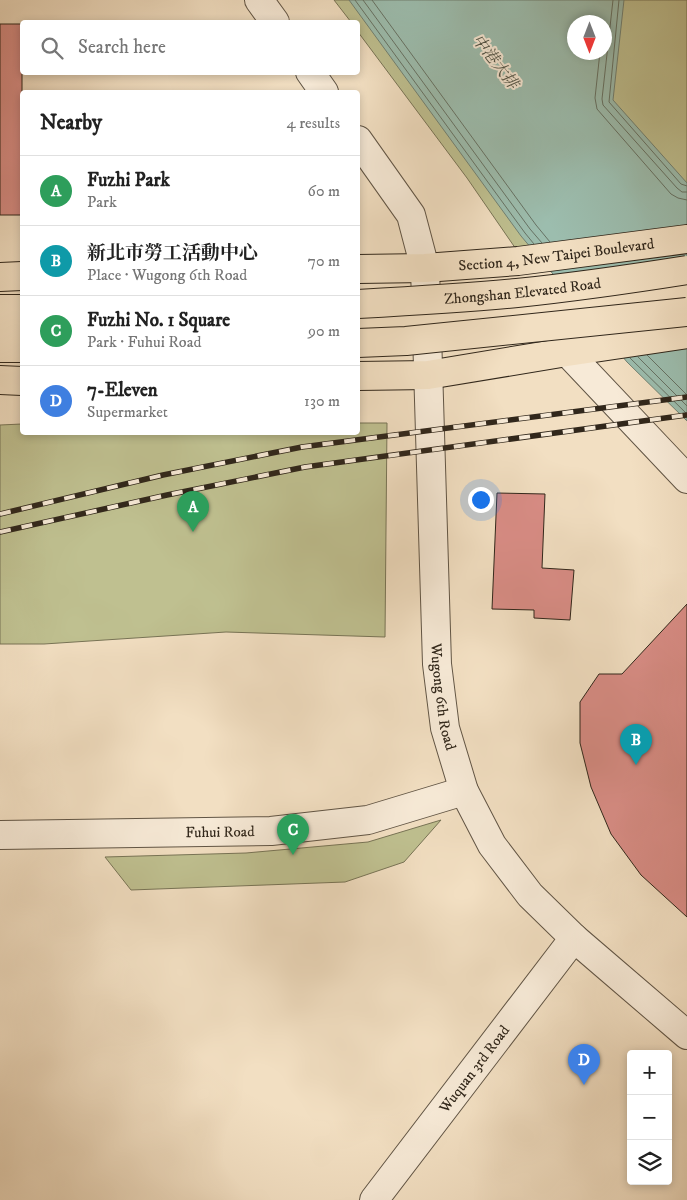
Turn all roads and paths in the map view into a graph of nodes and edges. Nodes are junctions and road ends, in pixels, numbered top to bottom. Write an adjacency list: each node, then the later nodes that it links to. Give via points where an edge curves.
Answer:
1 (259, 0): 2 (street)
2 (273, 20)
3 (312, 75): 4 (street)
4 (323, 90)
5 (360, 143): 8 (street, Wugong 6th Road, via 410,215)
6 (687, 239): 8 (main road, Section 4, New Taipei Boulevard, via 518,261)
7 (687, 264): 16 (main road, Section 4, New Taipei Boulevard, bridge)
8 (425, 268): 9 (main road, Section 4, New Taipei Boulevard); 21 (street, Wugong 6th Road)
9 (360, 269)
10 (687, 270): 15 (main road, Zhongshan Elevated Road, bridge, via 519,293)
11 (20, 276): 12 (main road)
12 (0, 277)
13 (687, 285): 16 (main road, Section 4, New Taipei Boulevard)
14 (687, 298): 20 (main road, Section 4, New Taipei Boulevard)
15 (360, 304)
16 (551, 304): 20 (main road, Section 4, New Taipei Boulevard)
17 (0, 309): 18 (main road)
18 (20, 309)
19 (687, 312): 26 (main road, bridge)
20 (480, 315): 21 (main road, Section 4, New Taipei Boulevard)
21 (426, 319): 22 (main road, Section 4, New Taipei Boulevard); 30 (street, Wugong 6th Road)
22 (360, 322)
23 (0, 326): 24 (main road)
24 (20, 326)
25 (687, 334): 29 (main road)
26 (360, 343)
27 (0, 348): 28 (main road)
28 (20, 348)
29 (566, 352): 30 (main road); 34 (street)
30 (428, 375): 31 (main road); 35 (street, Wugong 6th Road, via 437,664 445,728)
31 (360, 376)
32 (0, 380): 33 (main road)
33 (20, 381)
34 (687, 479)
35 (464, 790): 36 (street, Fuhui Road, via 368,820 271,831); 37 (street, Wugong 6th Road, via 492,846 530,896)
36 (0, 835)
37 (574, 938): 38 (street, Wugong 6th Road); 39 (street, Wuquan 3rd Road)
38 (687, 1035)
39 (374, 1200)

